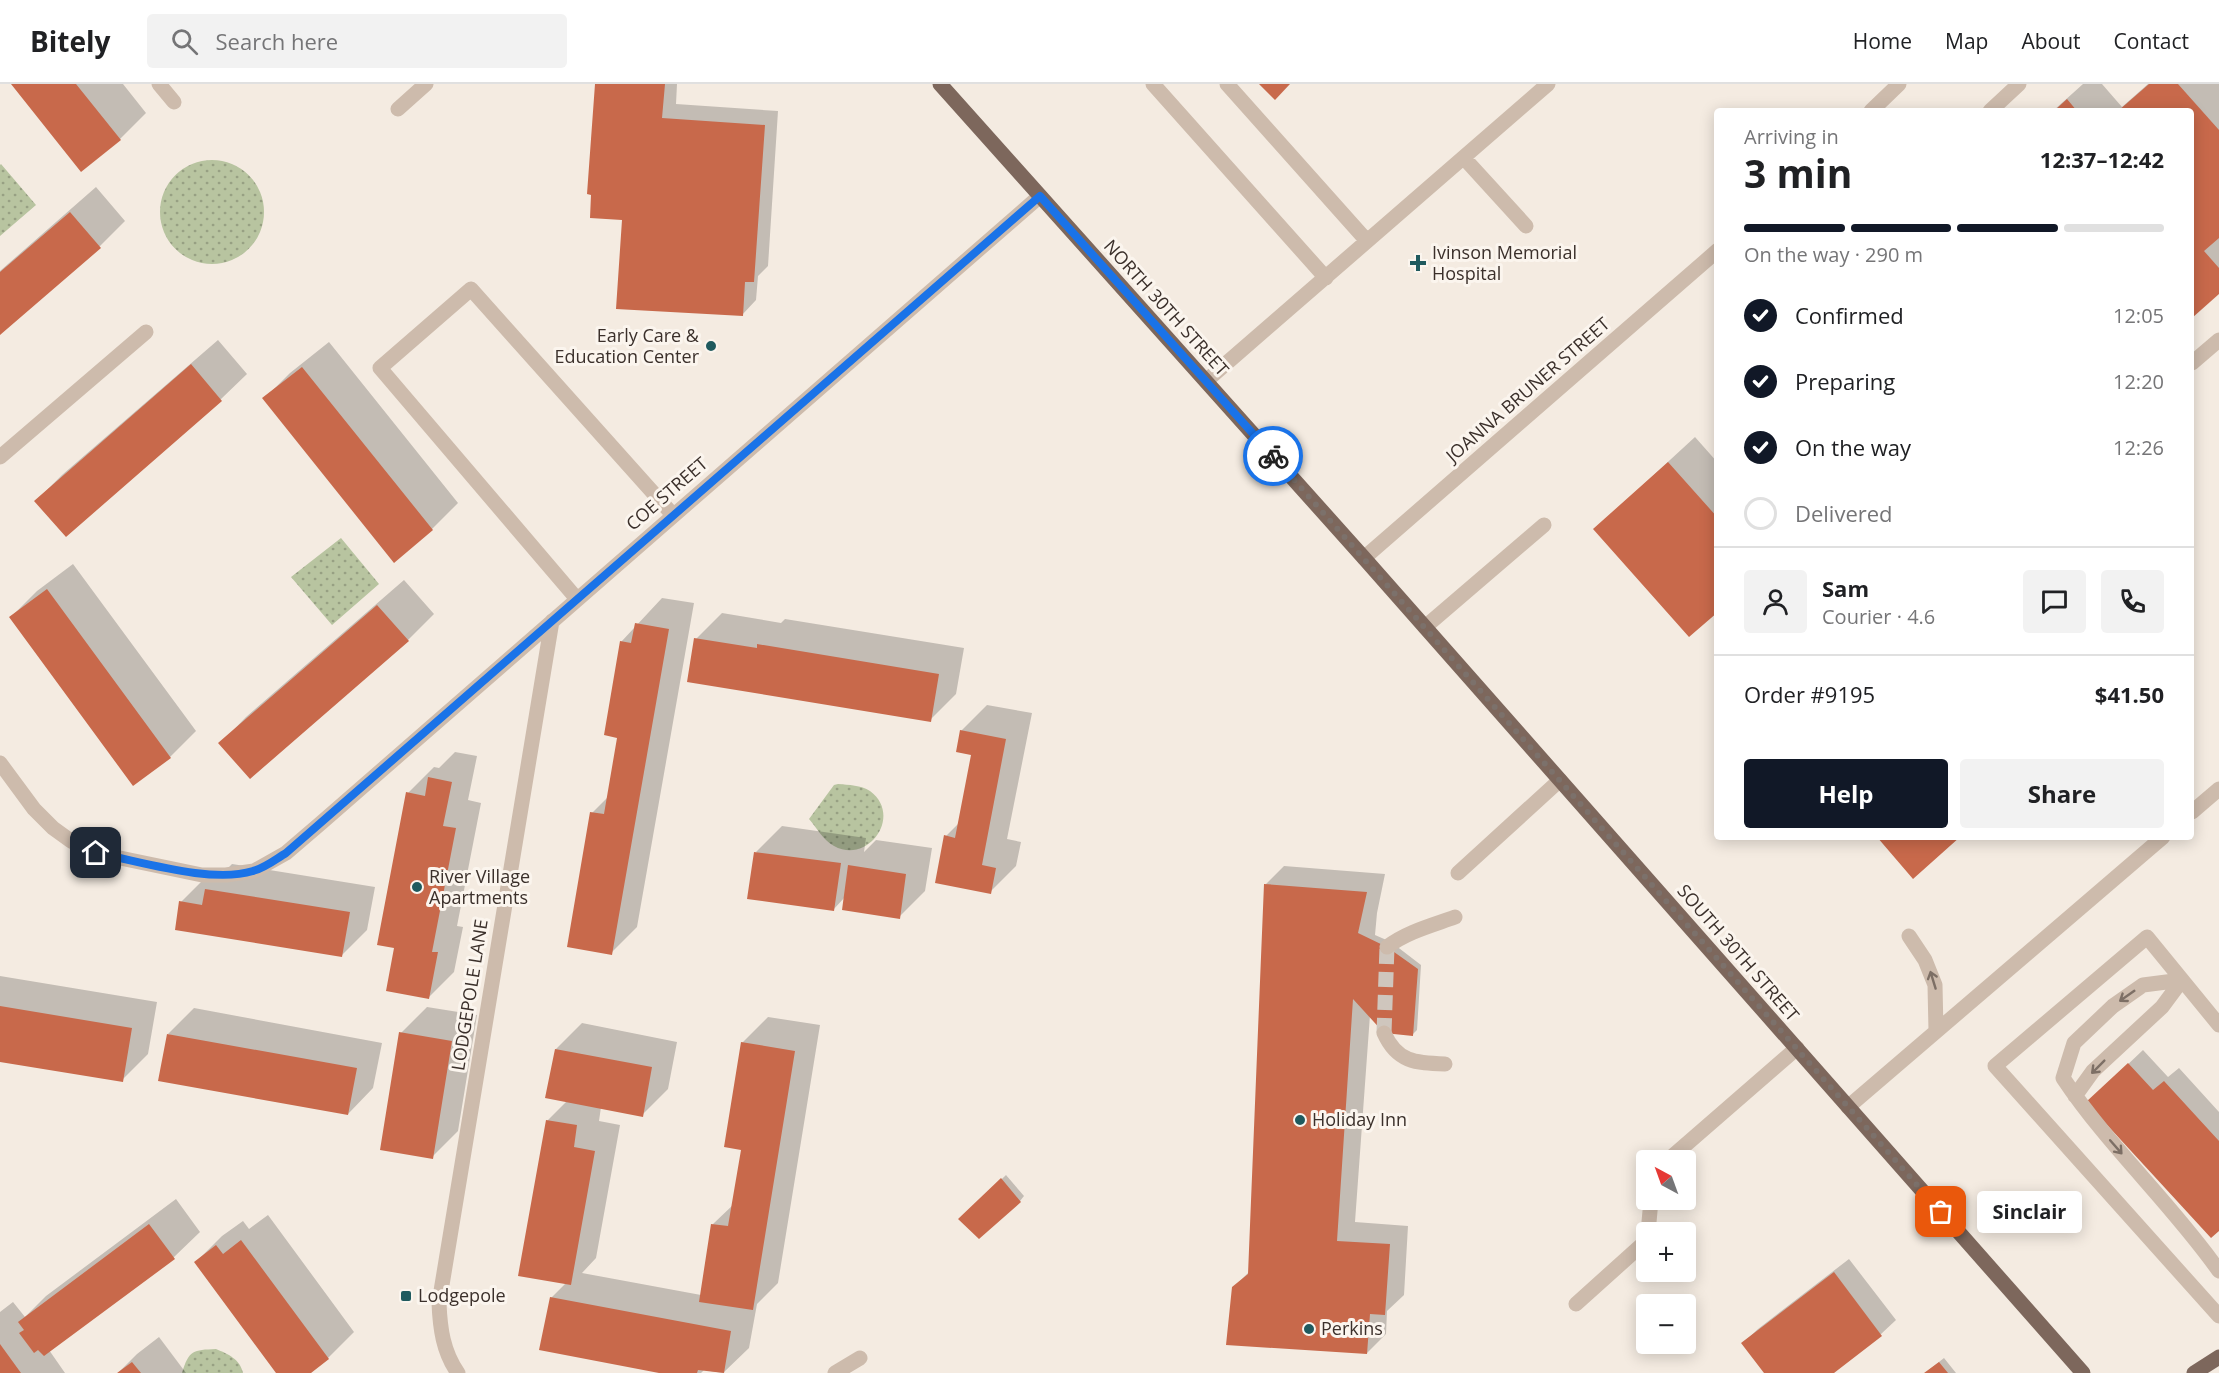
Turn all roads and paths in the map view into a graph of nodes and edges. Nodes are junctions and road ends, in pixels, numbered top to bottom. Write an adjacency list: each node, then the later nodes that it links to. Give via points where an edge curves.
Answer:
1 (159, 84): 9 (street)
2 (426, 84): 12 (street)
3 (940, 84): 14 (main road, NORTH 30TH STREET)
4 (1153, 84): 18 (street)
5 (1227, 84): 16 (street)
6 (1548, 84): 13 (street)
7 (1899, 84): 10 (street)
8 (2019, 84): 11 (street)
9 (174, 102)
10 (1877, 108)
11 (1993, 108)
12 (398, 109)
13 (1464, 158): 15 (street); 16 (street)
14 (1040, 196): 22 (main road, NORTH 30TH STREET); 24 (street, COE STREET)
15 (1526, 226)
16 (1367, 241): 18 (street)
17 (1714, 253): 26 (street, JOANNA BRUNER STREET)
18 (1326, 278): 22 (street)
19 (146, 332): 23 (street)
20 (2219, 340): 21 (street)
21 (2194, 361)
22 (1206, 381): 26 (main road, NORTH 30TH STREET)
23 (0, 457)
24 (672, 515): 27 (street, COE STREET); 27 (street, via 471,290 380,368)
25 (1544, 525): 29 (street)
26 (1364, 558): 29 (main road, SOUTH 30TH STREET)
27 (577, 599): 28 (street, COE STREET)
28 (552, 621): 30 (street, COE STREET, via 286,853 254,871 202,875 96,853 53,828); 54 (street, LODGEPOLE LANE, via 439,1303 445,1347)
29 (1425, 627): 31 (main road, SOUTH 30TH STREET)
30 (0, 764)
31 (1560, 780): 35 (street); 43 (main road, SOUTH 30TH STREET)
32 (2218, 791): 33 (street)
33 (2194, 810)
34 (2159, 840): 41 (street)
35 (1458, 873)
36 (1455, 917): 38 (street)
37 (1908, 936): 41 (street, one-way to 37, via 1935,985 1925,960)
38 (1387, 946)
39 (2182, 980): 40 (street); 45 (street, one-way to 45, via 2162,1007 2093,1071); 45 (street, one-way to 45, via 2144,985 2113,1006 2074,1042 2063,1078); 51 (street, via 2147,937 1995,1066)
40 (2219, 1025)
41 (1936, 1031): 46 (street)
42 (1384, 1033): 44 (street, via 1403,1058)
43 (1797, 1048): 46 (main road, SOUTH 30TH STREET); 47 (street)
44 (1445, 1064)
45 (2075, 1096): 49 (street, one-way to 49)
46 (1848, 1107): 56 (main road, SOUTH 30TH STREET)
47 (1680, 1150)
48 (1636, 1250): 50 (street)
49 (2219, 1271)
50 (1576, 1305)
51 (2219, 1316)
52 (2219, 1357): 57 (main road)
53 (860, 1358): 55 (street)
54 (458, 1373)
55 (835, 1373)
56 (2083, 1373)
57 (2194, 1373)

